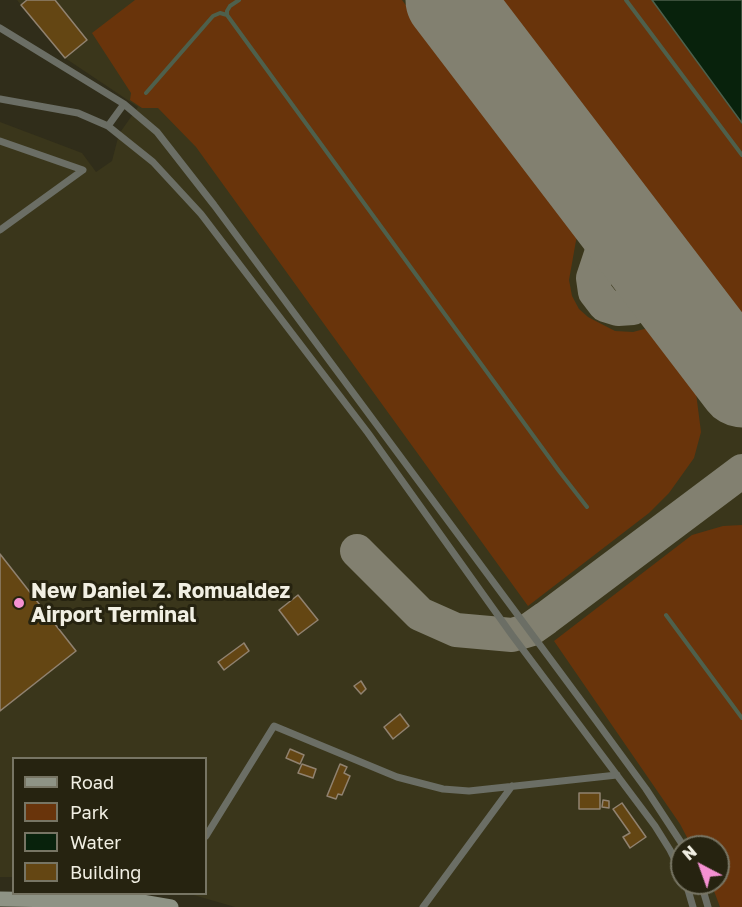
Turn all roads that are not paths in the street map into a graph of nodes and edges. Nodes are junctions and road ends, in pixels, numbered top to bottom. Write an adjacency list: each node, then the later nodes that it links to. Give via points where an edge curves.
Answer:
1 (0, 28): 3 (lane)
2 (0, 99): 4 (lane, via 78,113)
3 (124, 104): 4 (lane); 6 (lane, via 157,132)
4 (108, 126): 7 (lane, via 153,162)
5 (0, 141): 8 (lane, via 83,170)
6 (214, 205): 7 (lane); 9 (lane)
7 (201, 214): 10 (lane)
8 (0, 230)
9 (378, 426): 10 (lane); 11 (lane)
10 (368, 433): 12 (lane)
11 (597, 722): 12 (lane); 16 (lane)
12 (585, 732): 13 (lane)
13 (617, 775): 14 (lane); 17 (lane)
14 (512, 786): 15 (lane, via 470,791 424,786 274,726); 21 (lane)
15 (207, 834)
16 (676, 835)
17 (670, 850)
18 (10, 902): 20 (main road)
19 (167, 903): 20 (main road)
20 (126, 904)
21 (423, 907)

